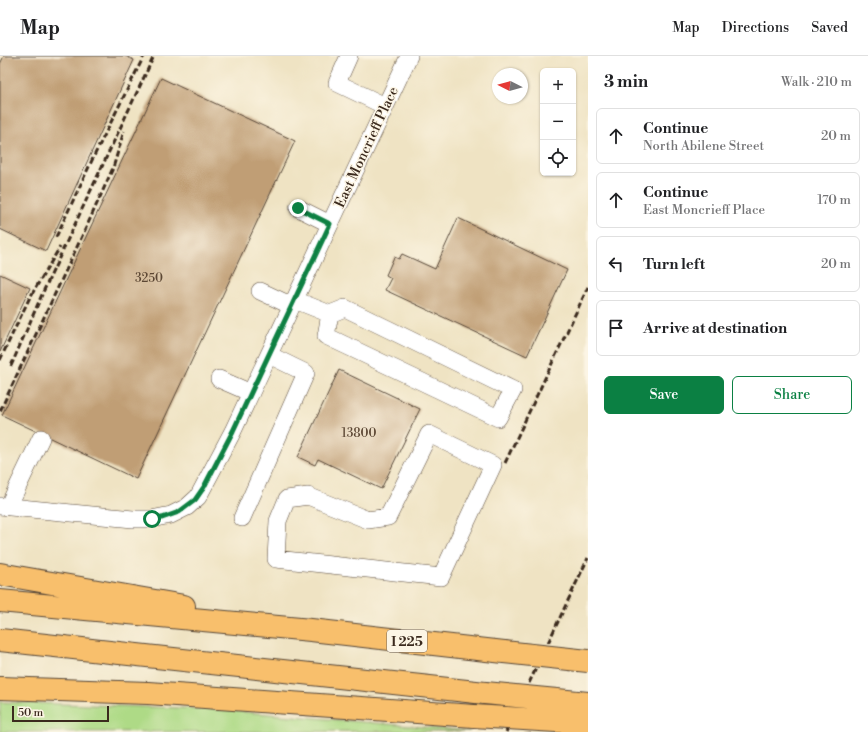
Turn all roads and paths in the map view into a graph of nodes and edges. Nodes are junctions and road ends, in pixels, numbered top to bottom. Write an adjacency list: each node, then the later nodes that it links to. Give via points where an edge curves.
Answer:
1 (350, 56): 3 (street, via 337,83)
2 (409, 56): 3 (street, East Moncrieff Place)
3 (385, 106): 5 (street, East Moncrieff Place)
4 (298, 208): 5 (street)
5 (330, 224): 7 (street, East Moncrieff Place)
6 (260, 291): 7 (street)
7 (293, 303): 8 (street); 9 (street, East Moncrieff Place)
8 (330, 314): 8 (street, via 326,336 498,418 513,390 344,308)
9 (269, 356): 11 (street, East Moncrieff Place); 14 (street, via 306,373)
10 (219, 379): 11 (street)
11 (251, 393): 13 (street, East Moncrieff Place, via 204,487 195,500 179,512 162,518 133,519)
12 (41, 438): 13 (street)
13 (4, 506)
14 (242, 518)
15 (276, 559): 15 (street, via 278,521 287,499 308,496 368,520 388,517 429,434 492,465 441,578)
16 (0, 574): 18 (highway)
17 (0, 601): 18 (highway)
18 (311, 630): 20 (highway, I 225, bridge)
19 (0, 640): 22 (highway, bridge)
20 (588, 661)
21 (0, 688): 23 (highway, bridge, via 148,692)
22 (588, 703)
23 (588, 724)

